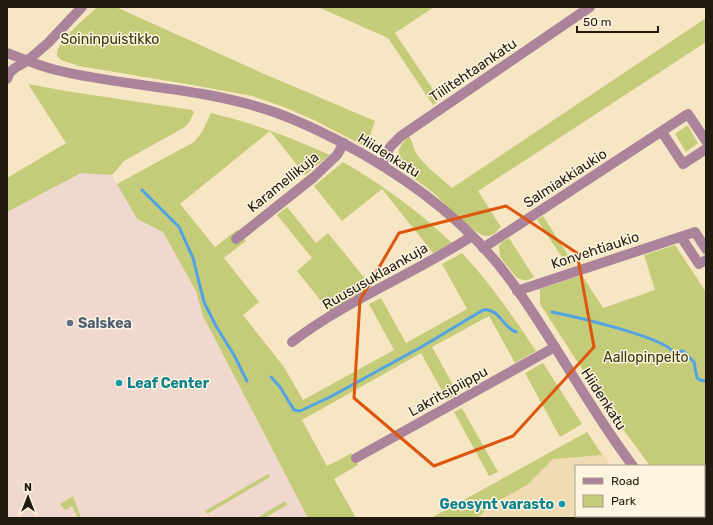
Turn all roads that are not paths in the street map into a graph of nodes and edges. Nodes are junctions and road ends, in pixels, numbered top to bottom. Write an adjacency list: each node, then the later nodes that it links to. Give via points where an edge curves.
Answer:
1 (82, 7): 4 (street)
2 (590, 7): 10 (street, Tiilitehtaankatu, via 401,136 390,147)
3 (7, 53): 4 (street, Hiidenkatu)
4 (27, 61): 5 (street, via 10,72); 8 (street, Hiidenkatu, via 55,70 97,78 204,93 254,106 300,122)
5 (7, 78)
6 (662, 132): 7 (street, Salmiakkiaukio, via 688,114); 9 (street, via 683,164); 14 (street, Salmiakkiaukio)
7 (706, 141)
8 (344, 143): 10 (street, Hiidenkatu); 13 (street, Karamellikuja, via 337,155 319,172)
9 (706, 149)
10 (382, 165): 11 (street, Hiidenkatu, via 428,197)
11 (472, 236): 14 (street, Hiidenkatu); 18 (street, Ruususuklaankuja)
12 (681, 237): 15 (street, Konvehtiaukio, via 695,232); 16 (street, via 699,264); 17 (street, Konvehtiaukio)
13 (236, 239)
14 (484, 248): 17 (street, Hiidenkatu)
15 (706, 249)
16 (706, 260)
17 (517, 290): 19 (street, Hiidenkatu)
18 (292, 342)
19 (554, 347): 20 (street, Lakritsipiippu); 21 (street, Hiidenkatu)
20 (356, 458)
21 (632, 465)

